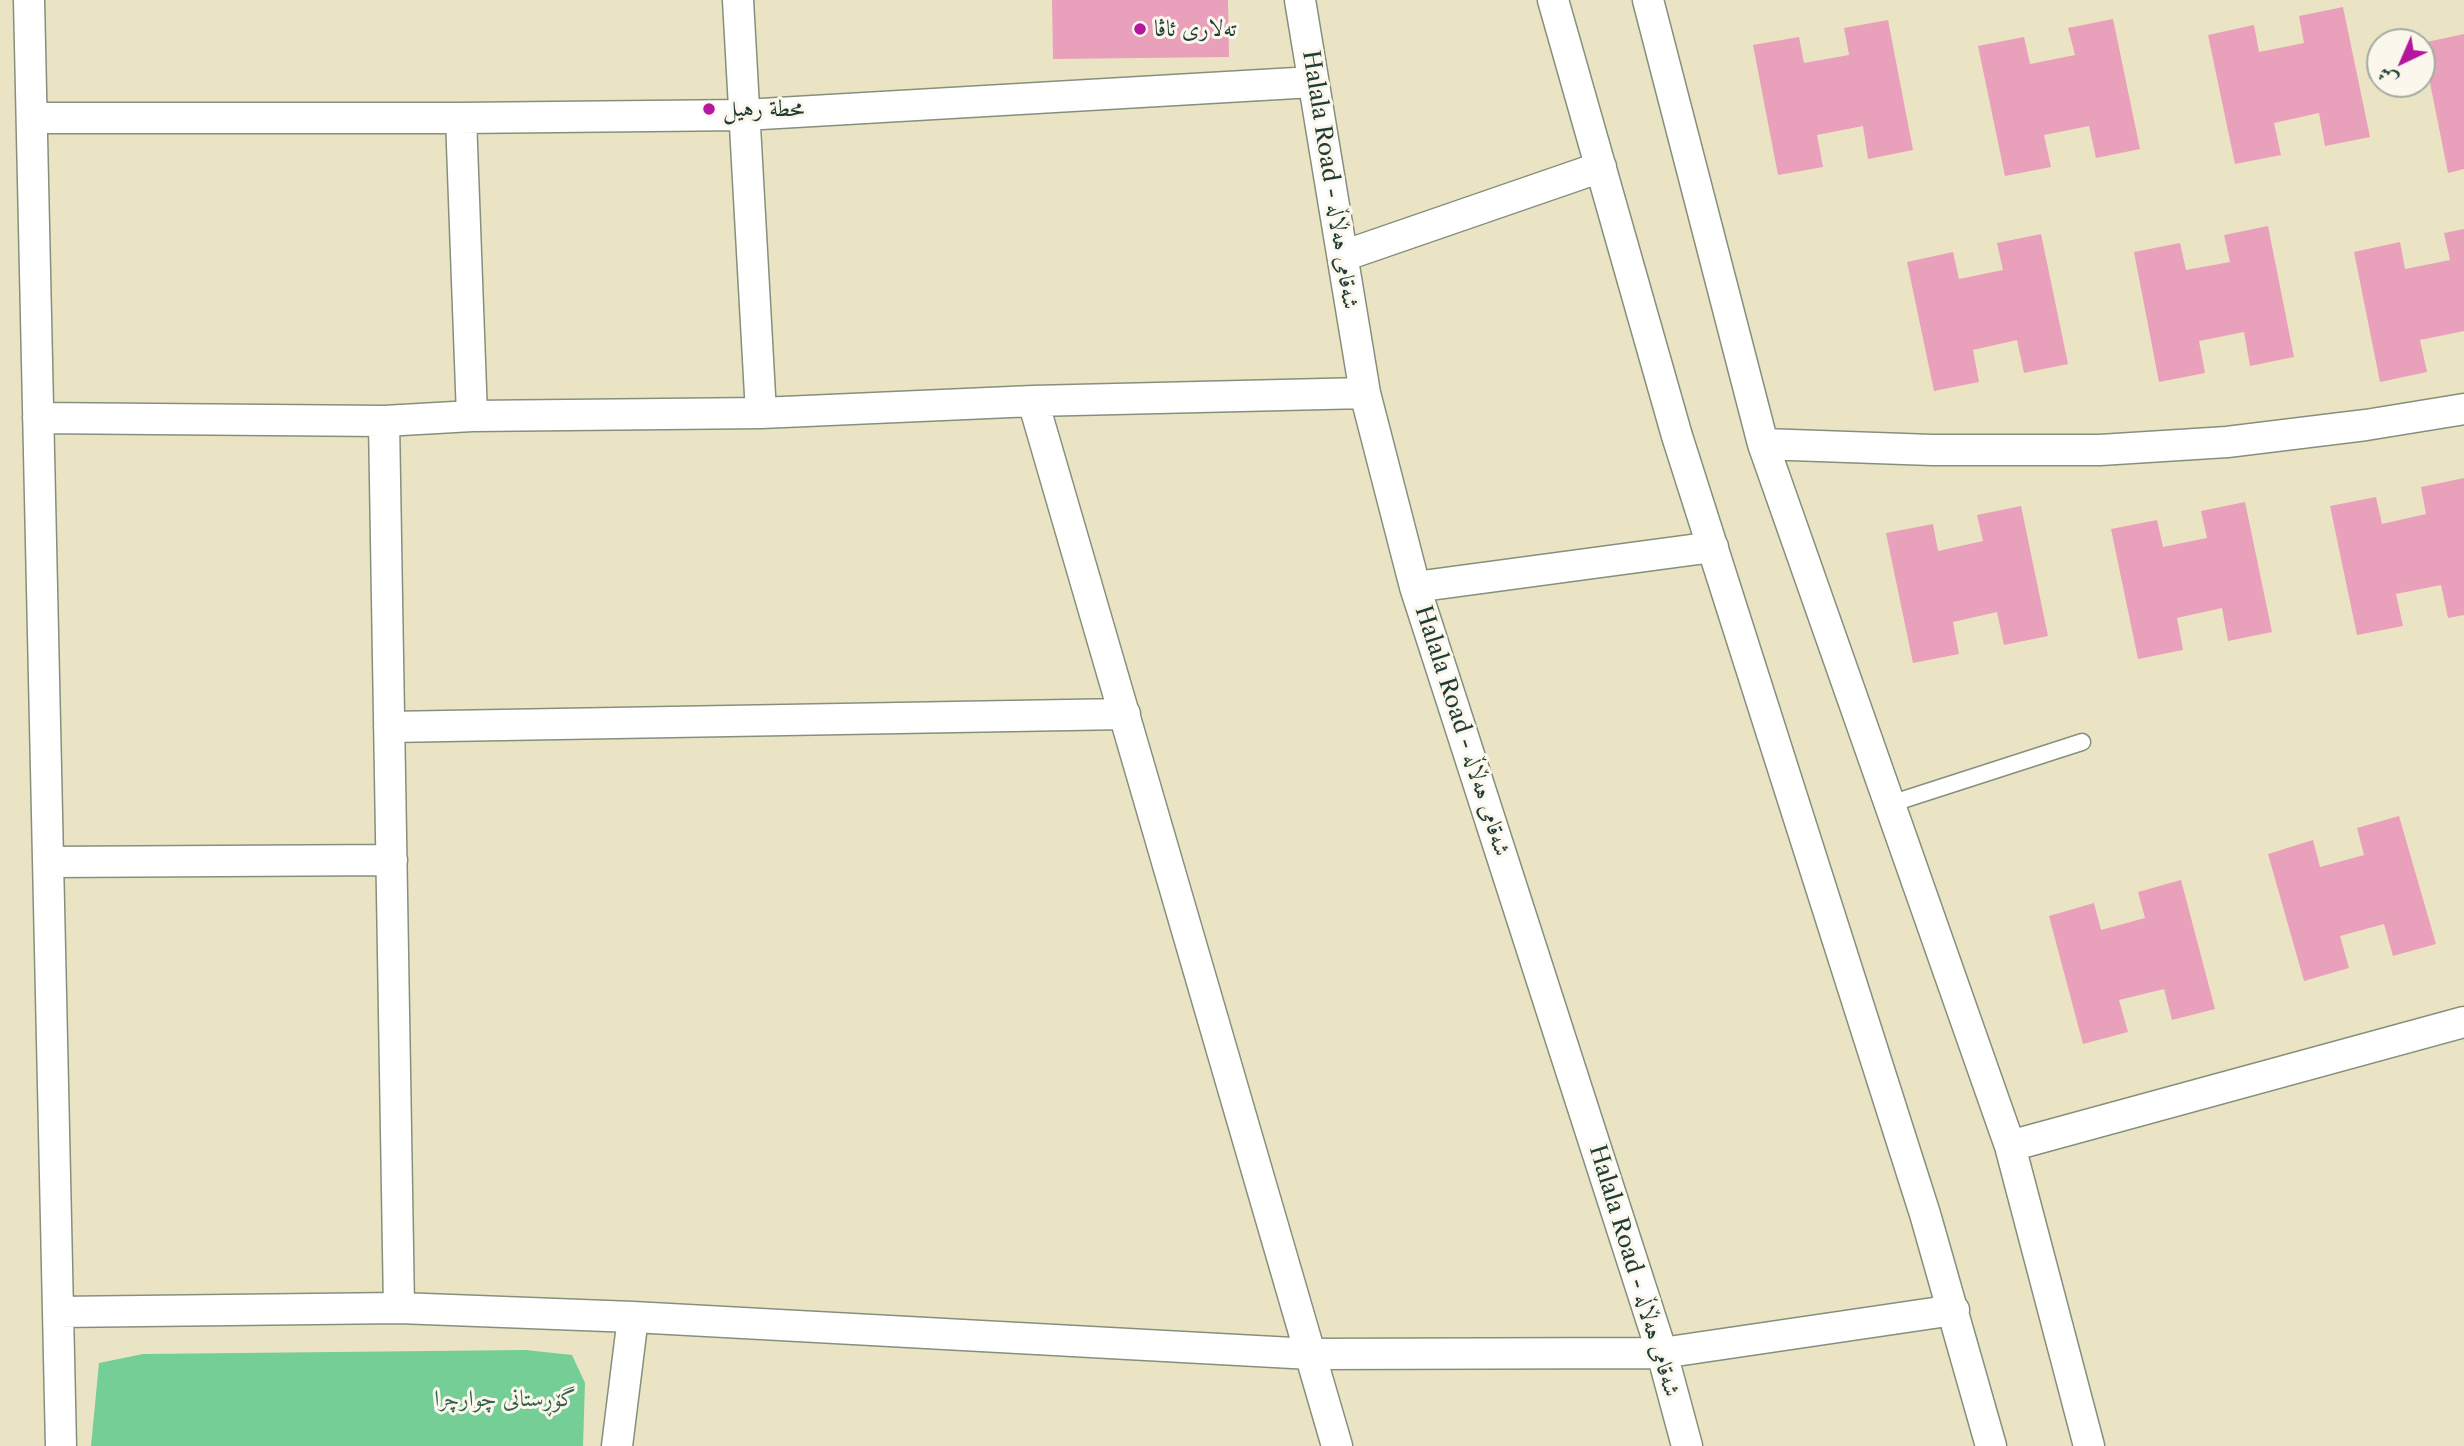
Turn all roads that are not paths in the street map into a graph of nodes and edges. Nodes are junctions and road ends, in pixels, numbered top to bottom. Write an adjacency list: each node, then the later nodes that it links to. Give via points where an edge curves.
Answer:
1 (29, 0): 8 (street)
2 (738, 0): 7 (street)
3 (1300, 0): 6 (street, Halala Road - شەقامی هەڵاڵە)
4 (1553, 0): 10 (street)
5 (1648, 0): 19 (street)
6 (1314, 82): 7 (street); 11 (street, Halala Road - شەقامی هەڵاڵە)
7 (744, 115): 9 (street); 15 (street)
8 (32, 118): 9 (street); 17 (street)
9 (461, 118): 16 (street)
10 (1601, 167): 11 (street); 20 (street)
11 (1343, 256): 12 (street, Halala Road - شەقامی هەڵاڵە)
12 (1365, 393): 13 (street); 21 (street, Halala Road - شەقامی هەڵاڵە)
13 (1033, 401): 15 (street); 22 (street)
14 (2464, 409): 19 (street, via 2227,442 2100,450)
15 (761, 413): 16 (street)
16 (472, 415): 18 (street)
17 (38, 418): 18 (street); 27 (street)
18 (384, 421): 23 (street)
19 (1763, 444): 25 (street)
20 (1713, 547): 21 (street); 31 (street)
21 (1415, 587): 34 (street, Halala Road - شەقامی هەڵاڵە)
22 (1125, 714): 23 (street); 35 (street)
23 (389, 727): 26 (street)
24 (2082, 742): 25 (lane)
25 (1890, 804): 29 (street)
26 (392, 860): 27 (street); 30 (street)
27 (49, 862): 32 (street)
28 (2464, 1022): 29 (street)
29 (2010, 1146): 41 (street)
30 (399, 1308): 32 (street); 33 (street)
31 (1954, 1310): 34 (street); 40 (street)
32 (58, 1312): 36 (street)
33 (633, 1317): 35 (street); 37 (street)
34 (1662, 1353): 35 (street); 39 (street, Halala Road - شەقامی هەڵاڵە)
35 (1311, 1354): 38 (street)
36 (61, 1446)
37 (617, 1446)
38 (1337, 1446)
39 (1687, 1446)
40 (1992, 1446)
41 (2089, 1446)

